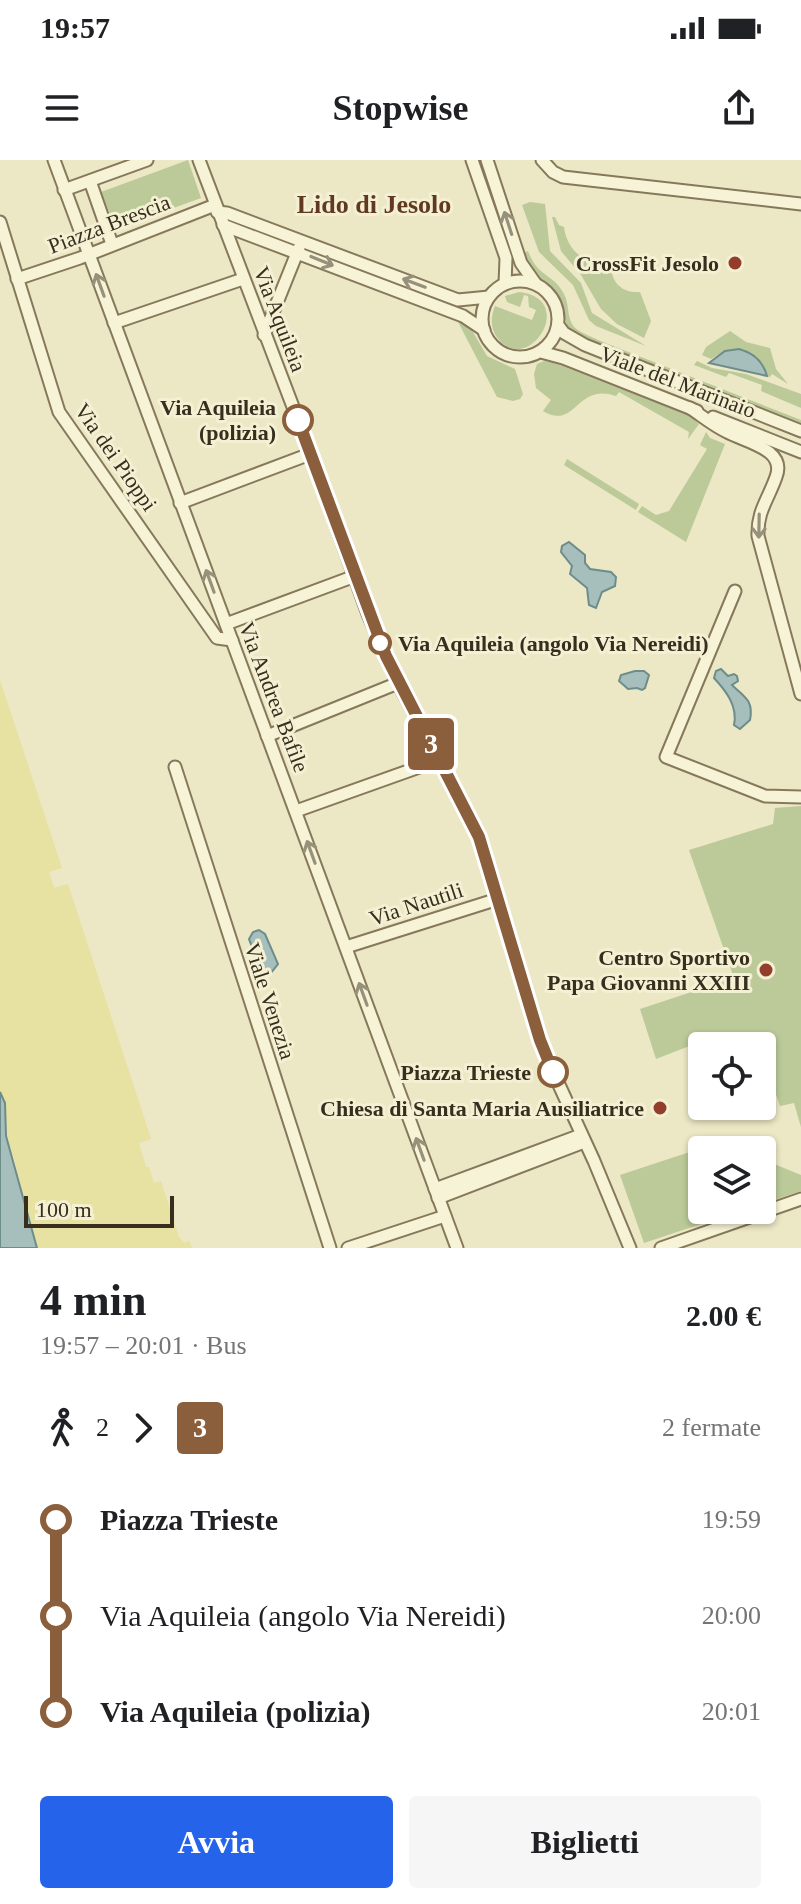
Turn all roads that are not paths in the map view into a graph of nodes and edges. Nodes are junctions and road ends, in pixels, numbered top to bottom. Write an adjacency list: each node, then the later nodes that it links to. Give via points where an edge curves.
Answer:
1 (54, 160): 10 (street, Via Andrea Bafile)
2 (147, 160): 9 (street, Piazza Brescia)
3 (199, 160): 12 (street, Via Aquileia)
4 (472, 160): 20 (street, via 506,258)
5 (487, 160): 8 (street)
6 (498, 160): 8 (street)
7 (542, 160): 11 (street, via 563,177)
8 (491, 173): 21 (street, one-way to 8, via 521,263)
9 (90, 181): 10 (street, Piazza Brescia); 15 (street)
10 (64, 190): 17 (street, Via Andrea Bafile)
11 (801, 204)
12 (216, 209): 14 (street, Via Aquileia); 15 (street, Piazza Brescia); 16 (street)
13 (0, 222): 18 (street, Via dei Pioppi)
14 (223, 225): 16 (street); 19 (street, Via Aquileia)
15 (112, 244): 17 (street, Piazza Brescia)
16 (300, 245): 22 (street, one-way to 16, via 458,300); 25 (street, one-way to 25); 26 (street)
17 (89, 254): 18 (street, Piazza Brescia); 23 (street, Via Andrea Bafile, one-way to 17)
18 (17, 279): 36 (street, Via dei Pioppi, via 59,412 217,638)
19 (243, 279): 23 (street); 26 (street, Via Aquileia)
20 (505, 284): 21 (street); 22 (street)
21 (535, 284): 24 (street, via 552,297)
22 (489, 297): 25 (street)
23 (114, 323): 32 (street, Via Andrea Bafile)
24 (558, 325): 27 (street); 29 (street, Viale del Marinaio, via 585,345)
25 (484, 330): 27 (street, via 493,347 506,355 523,358)
26 (264, 335): 31 (street, Via Aquileia)
27 (541, 352): 28 (street, Viale del Marinaio)
28 (690, 408): 30 (street, Viale del Marinaio); 38 (street, one-way to 38, via 775,458 778,474 759,515 758,536)
29 (801, 431)
30 (801, 452)
31 (310, 454): 32 (street); 33 (street, Via Aquileia)
32 (180, 503): 35 (street, Via Andrea Bafile, one-way to 32)
33 (355, 576): 35 (street); 37 (street, Via Aquileia)
34 (735, 591): 42 (street, via 666,757 765,796)
35 (226, 624): 36 (street, Via Andrea Bafile)
36 (232, 640): 39 (street, Via Andrea Bafile)
37 (398, 683): 39 (street); 40 (street, Via Aquileia)
38 (801, 694)
39 (267, 736): 43 (street, Via Andrea Bafile)
40 (439, 760): 43 (street); 44 (street, Via Aquileia, via 479,837)
41 (175, 767): 50 (street, Viale Venezia)
42 (798, 795)
43 (296, 811): 45 (street, Via Andrea Bafile, one-way to 43)
44 (498, 899): 45 (street, Via Nautili); 46 (street, Via Aquileia, via 544,1052)
45 (346, 947): 47 (street, Via Andrea Bafile, one-way to 45)
46 (582, 1138): 47 (street); 53 (street, Via Aquileia)
47 (436, 1193): 49 (street, Via Andrea Bafile)
48 (801, 1199): 54 (street)
49 (445, 1216): 51 (street); 52 (street, Via Andrea Bafile)
50 (330, 1248)
51 (348, 1248)
52 (457, 1248)
53 (630, 1248)
54 (661, 1248)

